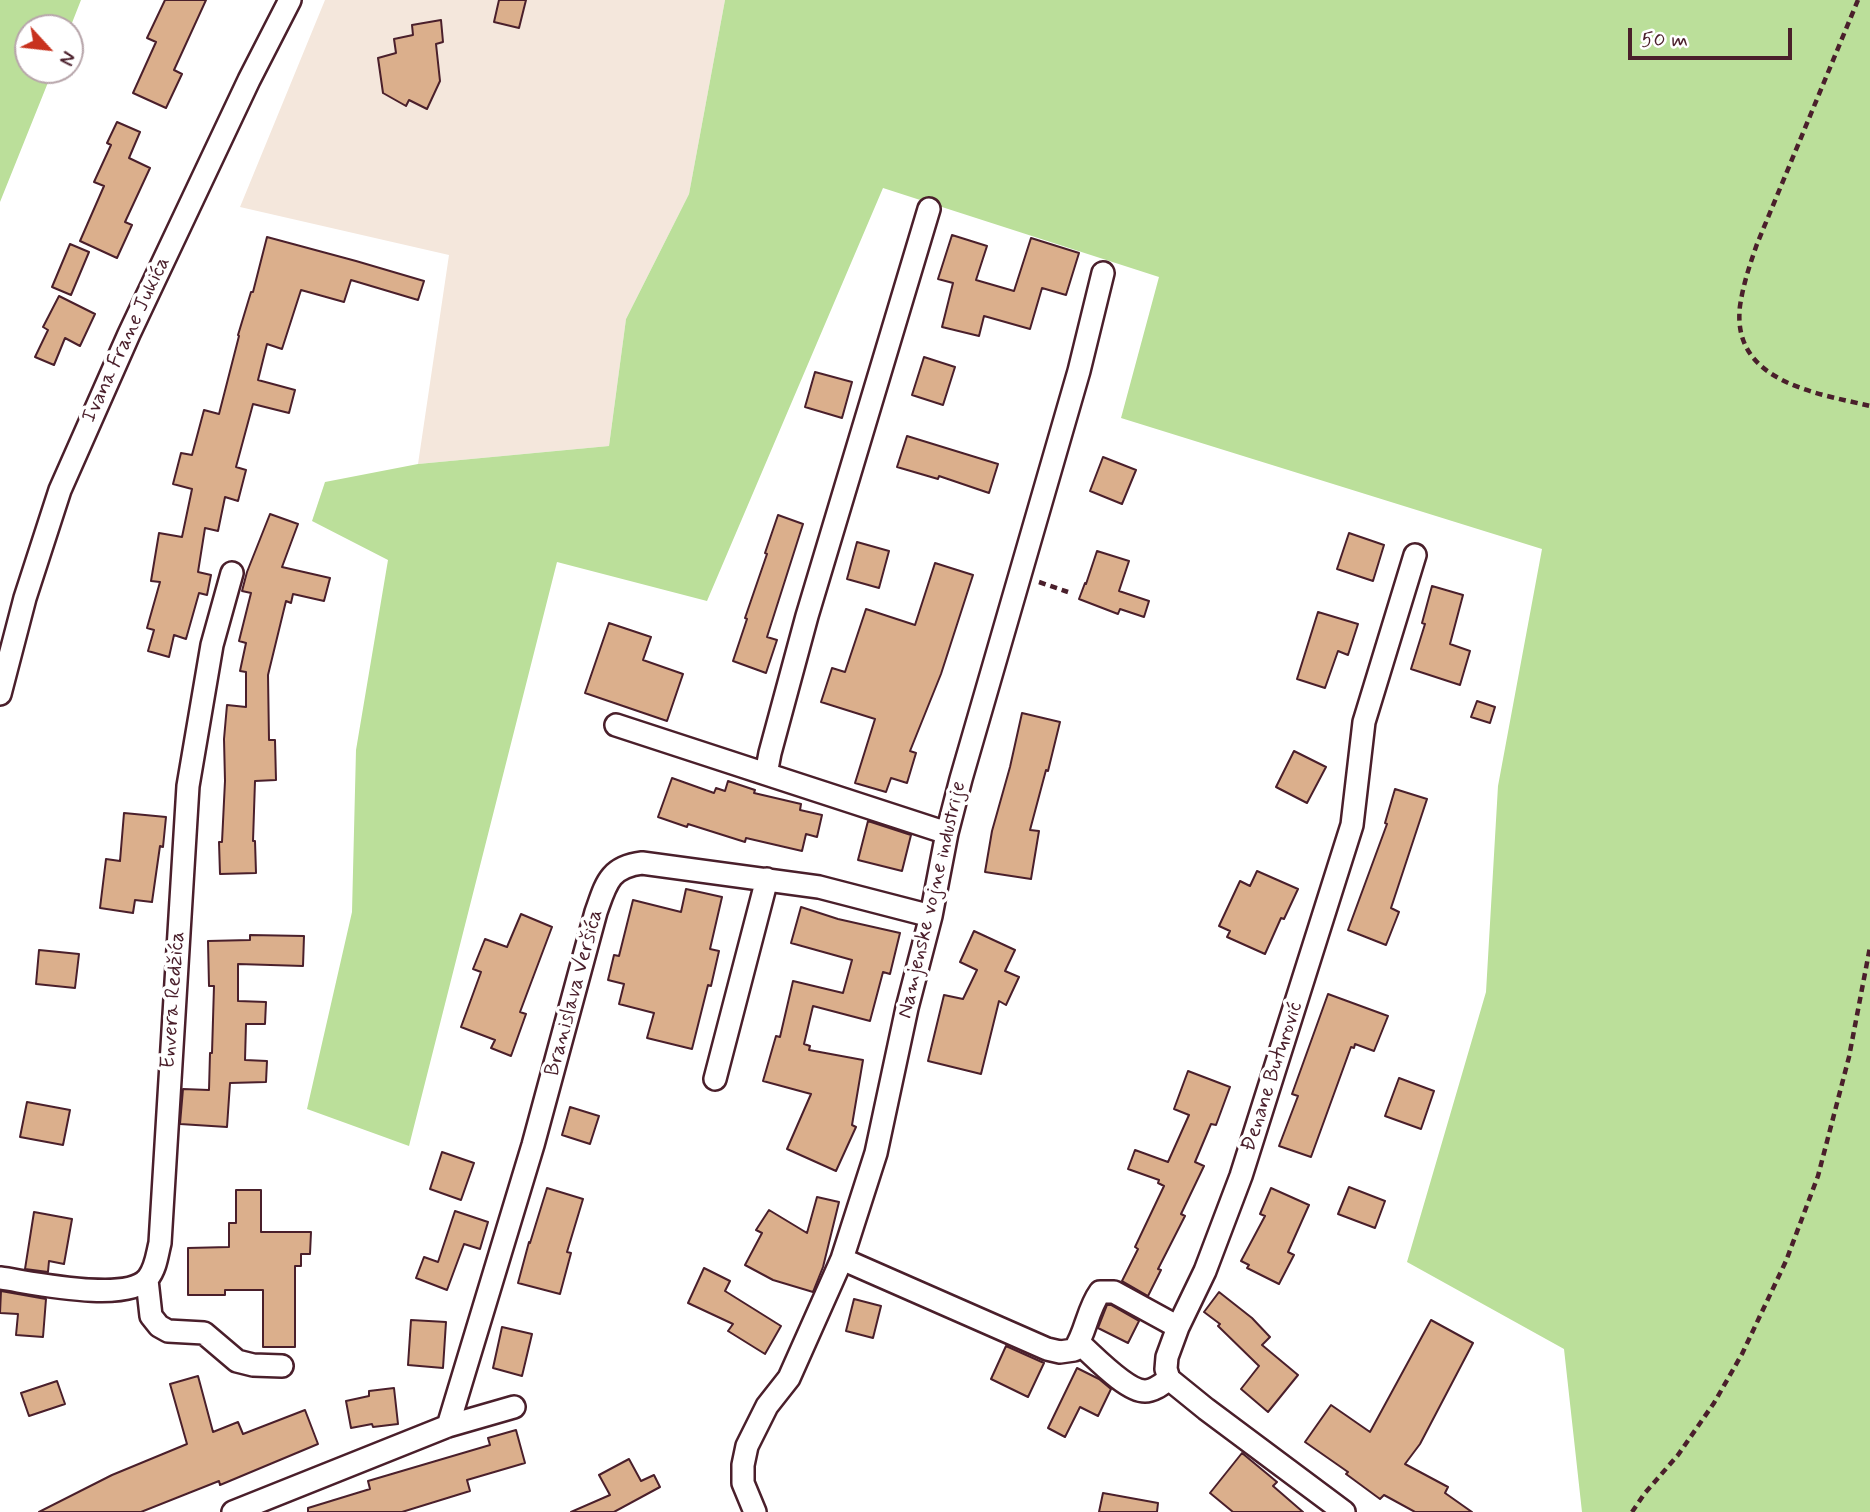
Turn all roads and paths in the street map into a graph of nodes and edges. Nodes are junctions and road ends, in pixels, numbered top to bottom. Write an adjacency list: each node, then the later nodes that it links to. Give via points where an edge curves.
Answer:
1 (290, 0): 10 (street, Ivana Frane Jukića, via 129,334 60,490)
2 (1858, 0): 5 (path, via 1757,244 1740,309 1747,348 1777,379)
3 (929, 209): 12 (street, via 807,616)
4 (1103, 273): 8 (street, Namjenske vojne industrije)
5 (1870, 405)
6 (1415, 555): 21 (street, Đenane Buturović, via 1364,722 1352,825 1241,1176)
7 (232, 573): 20 (street, Envera Redžića, via 212,645 188,786 160,1243)
8 (1020, 576): 9 (path); 13 (street, Namjenske vojne industrije)
9 (1068, 592)
10 (0, 694)
11 (616, 725): 12 (street)
12 (766, 774): 13 (street)
13 (947, 833): 15 (street, Namjenske vojne industrije)
14 (767, 879): 15 (street, Branislava Veršića, via 819,887); 17 (street); 26 (street, Branislava Veršića, via 642,863 625,865 606,884)
15 (931, 916): 18 (street, Namjenske vojne industrije, via 876,1153)
16 (1870, 947): 30 (path, via 1849,1057 1818,1176 1786,1261 1714,1402)
17 (715, 1079)
18 (842, 1259): 22 (street, via 1047,1349 1074,1350); 28 (street, Namjenske vojne industrije, via 789,1378 767,1406 747,1446 743,1483)
19 (0, 1278): 20 (street, via 85,1290 133,1288)
20 (147, 1280): 23 (street, via 151,1316 159,1326 168,1331 204,1333 237,1360)
21 (1178, 1327): 22 (street, via 1114,1292 1100,1292); 24 (street, Đenane Buturović, via 1167,1357)
22 (1079, 1343): 24 (street, via 1129,1387 1145,1391)
23 (282, 1366)
24 (1169, 1379): 29 (street)
25 (514, 1407): 26 (street)
26 (447, 1426): 27 (street)
27 (233, 1512)
28 (755, 1512)
29 (1344, 1512)
30 (1632, 1512)

